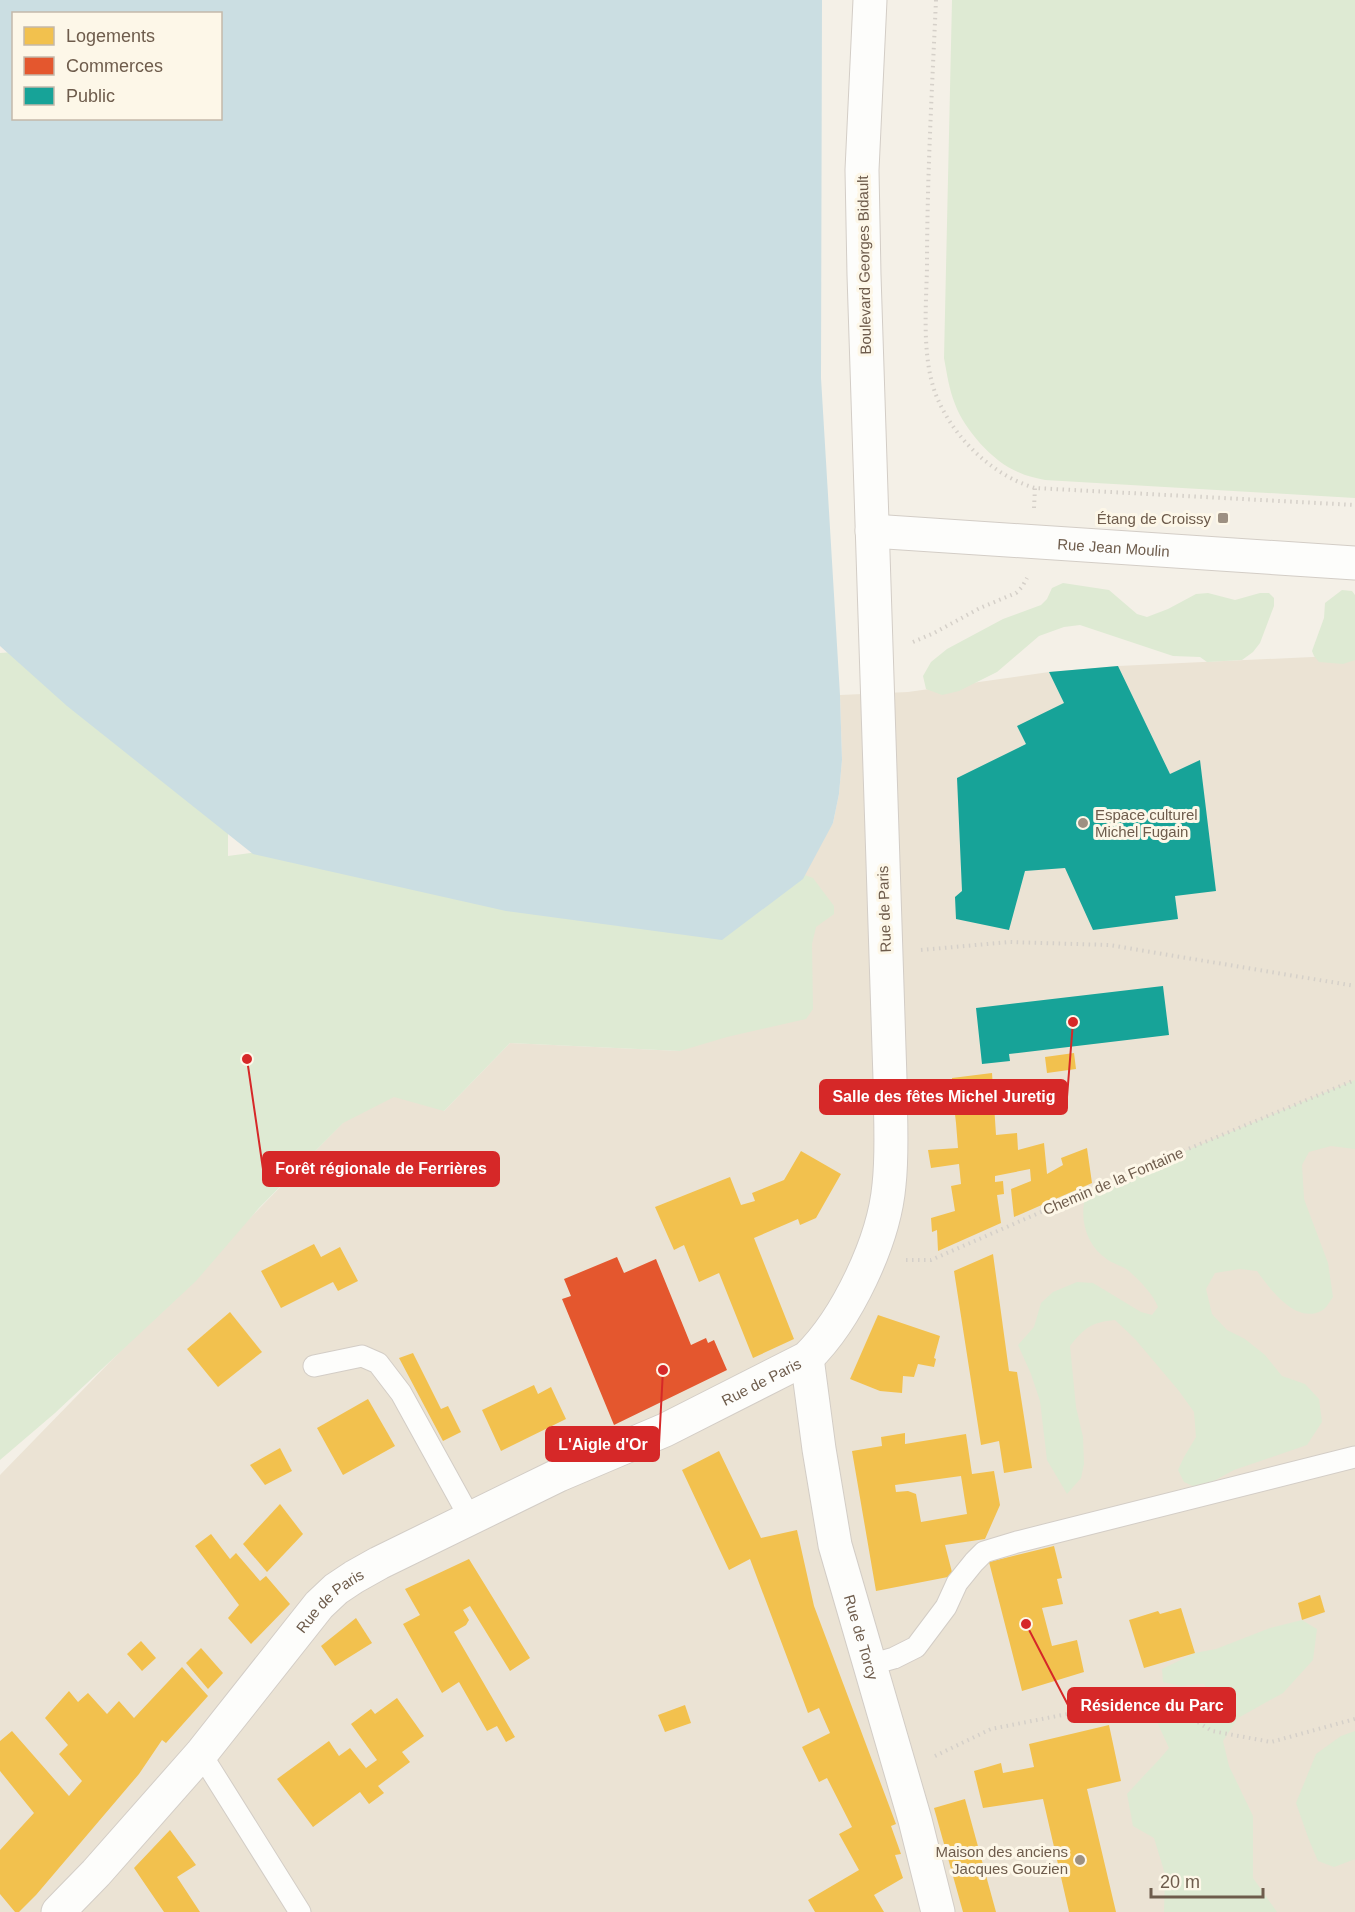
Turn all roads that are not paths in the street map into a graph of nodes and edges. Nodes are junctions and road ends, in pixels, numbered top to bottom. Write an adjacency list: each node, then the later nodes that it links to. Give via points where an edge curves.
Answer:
1 (870, 0): 2 (street, Boulevard Georges Bidault, via 862,170)
2 (872, 531): 3 (street, Rue Jean Moulin); 4 (street, Rue de Paris, via 890,1179 882,1219 850,1299)
3 (1355, 563)
4 (807, 1358): 7 (street, Rue de Paris, via 665,1430); 8 (street, Rue de Torcy, via 835,1545)
5 (314, 1366): 7 (lane, via 362,1356 378,1363 402,1392)
6 (1355, 1457): 8 (lane, via 984,1552 957,1583 946,1607 916,1647)
7 (470, 1518): 9 (street, Rue de Paris, via 370,1567 336,1589 290,1640)
8 (869, 1665): 12 (street, Rue de Torcy)
9 (201, 1754): 10 (street, Rue de Paris); 11 (lane)
10 (58, 1912)
11 (300, 1912)
12 (938, 1912)

